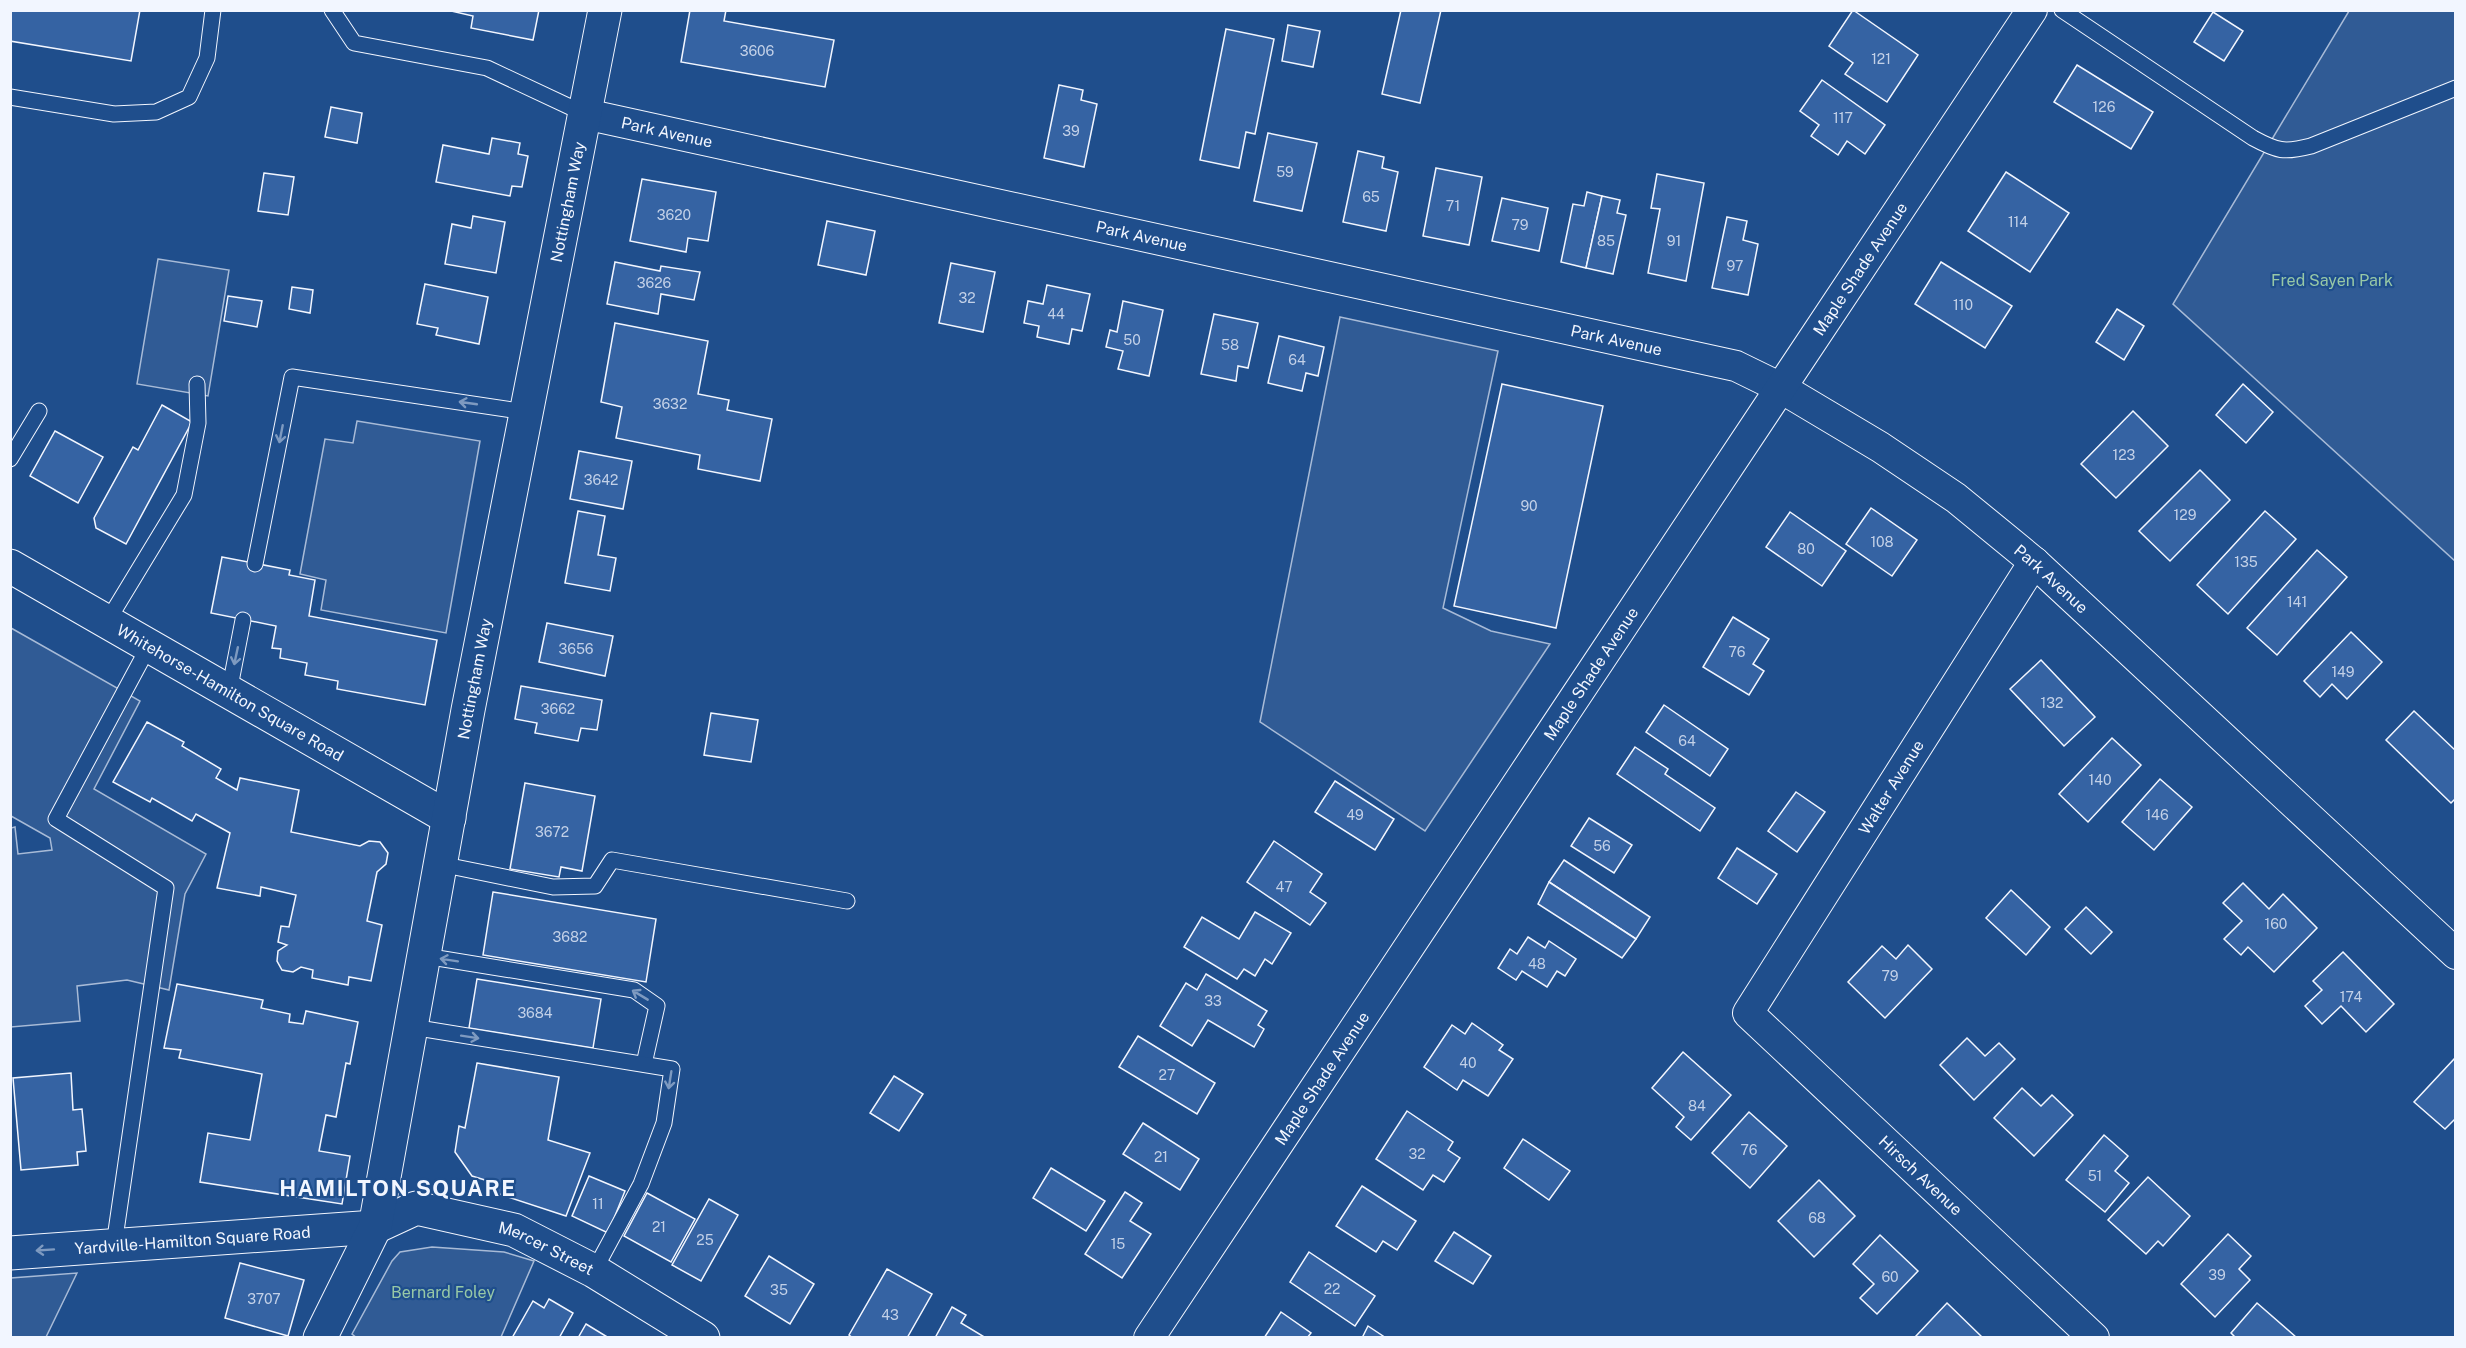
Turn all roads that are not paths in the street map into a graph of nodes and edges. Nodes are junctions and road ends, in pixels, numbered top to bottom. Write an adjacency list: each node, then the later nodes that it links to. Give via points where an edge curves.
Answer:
1 (213, 10): 7 (lane, via 207,58 189,97 156,112 114,114)
2 (332, 10): 8 (lane, via 354,43 487,68)
3 (605, 10): 8 (street, Nottingham Way)
4 (2032, 10): 10 (street, Maple Shade Avenue)
5 (2062, 10): 6 (lane, via 2275,150 2289,152 2311,146)
6 (2456, 88)
7 (10, 97)
8 (585, 114): 10 (street, Park Avenue, via 1736,366); 12 (street, Nottingham Way)
9 (197, 384): 18 (lane, via 198,423 184,495)
10 (1781, 388): 14 (street, Park Avenue, via 1956,498); 35 (street, Maple Shade Avenue)
11 (39, 411): 13 (lane)
12 (526, 412): 15 (lane, one-way to 15, via 292,377); 21 (street, Nottingham Way)
13 (10, 459)
14 (2034, 562): 24 (street, Park Avenue); 26 (street, Walter Avenue)
15 (255, 564)
16 (10, 566): 18 (street, Whitehorse-Hamilton Square Road)
17 (243, 620): 20 (lane, one-way to 20)
18 (107, 622): 19 (street, Whitehorse-Hamilton Square Road)
19 (149, 646): 20 (street, Whitehorse-Hamilton Square Road); 30 (lane, via 56,819 166,888)
20 (229, 692): 21 (street, Whitehorse-Hamilton Square Road)
21 (448, 818): 22 (street, Nottingham Way)
22 (440, 864): 23 (lane, via 553,887 595,886 612,860); 25 (street, Nottingham Way)
23 (847, 901)
24 (2456, 954)
25 (424, 956): 27 (street, Nottingham Way); 28 (lane, one-way to 25, via 657,1005 634,990)
26 (1748, 1013): 36 (street, Hirsch Avenue)
27 (412, 1027): 28 (lane, one-way to 28); 29 (street, Nottingham Way)
28 (644, 1064): 32 (lane, one-way to 32, via 672,1069 664,1123 641,1184)
29 (375, 1227): 30 (street, Yardville-Hamilton Square Road); 32 (street, Mercer Street, via 416,1208 514,1230); 33 (street, Nottingham Way)
30 (114, 1245): 31 (street, Yardville-Hamilton Square Road, one-way to 31)
31 (10, 1252)
32 (594, 1271): 34 (street, Mercer Street)
33 (321, 1338)
34 (703, 1338)
35 (1149, 1338)
36 (2094, 1338)

